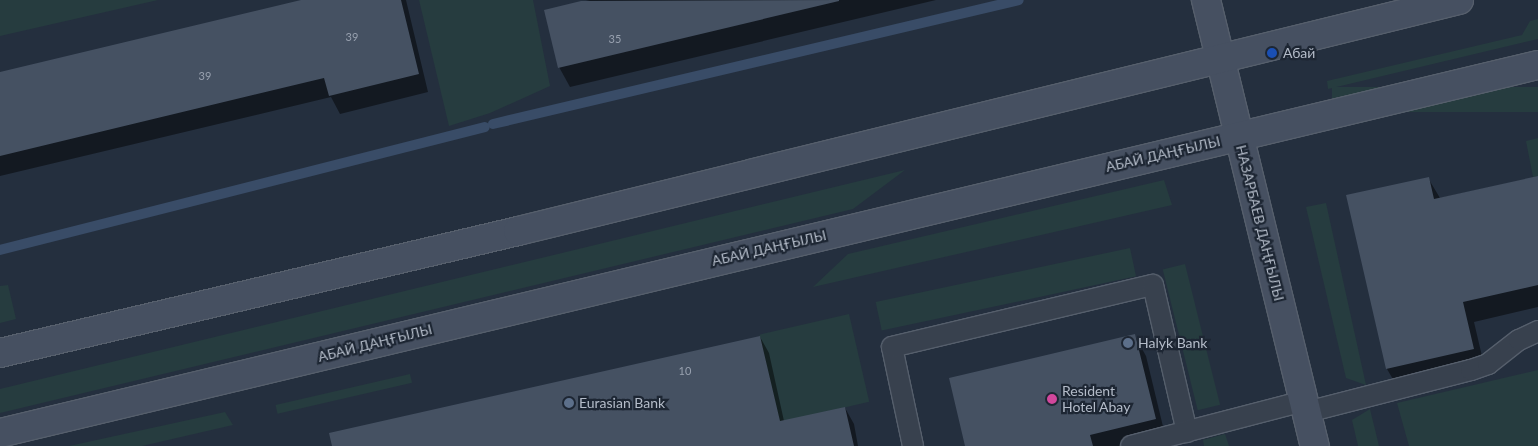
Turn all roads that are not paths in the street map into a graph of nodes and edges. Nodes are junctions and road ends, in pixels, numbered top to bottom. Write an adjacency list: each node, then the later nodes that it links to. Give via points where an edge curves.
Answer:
1 (1206, 0): 3 (main road, НАЗАРБАЕВ ДАҢҒЫЛЫ)
2 (1458, 0): 3 (main road)
3 (1220, 58): 5 (main road, НАЗАРБАЕВ ДАҢҒЫЛЫ); 7 (main road, via 518,231)
4 (1538, 65): 5 (main road, АБАЙ ДАҢҒЫЛЫ)
5 (1238, 136): 8 (main road, НАЗАРБАЕВ ДАҢҒЫЛЫ); 10 (main road, АБАЙ ДАҢҒЫЛЫ)
6 (1538, 331): 8 (lane, via 1519,340 1488,364 1472,370)
7 (0, 353)
8 (1305, 406): 9 (lane); 13 (main road, НАЗАРБАЕВ ДАҢҒЫЛЫ)
9 (1187, 432): 11 (lane, via 1153,285 892,347); 12 (lane)
10 (0, 433)
11 (913, 446)
12 (1131, 446)
13 (1315, 446)

